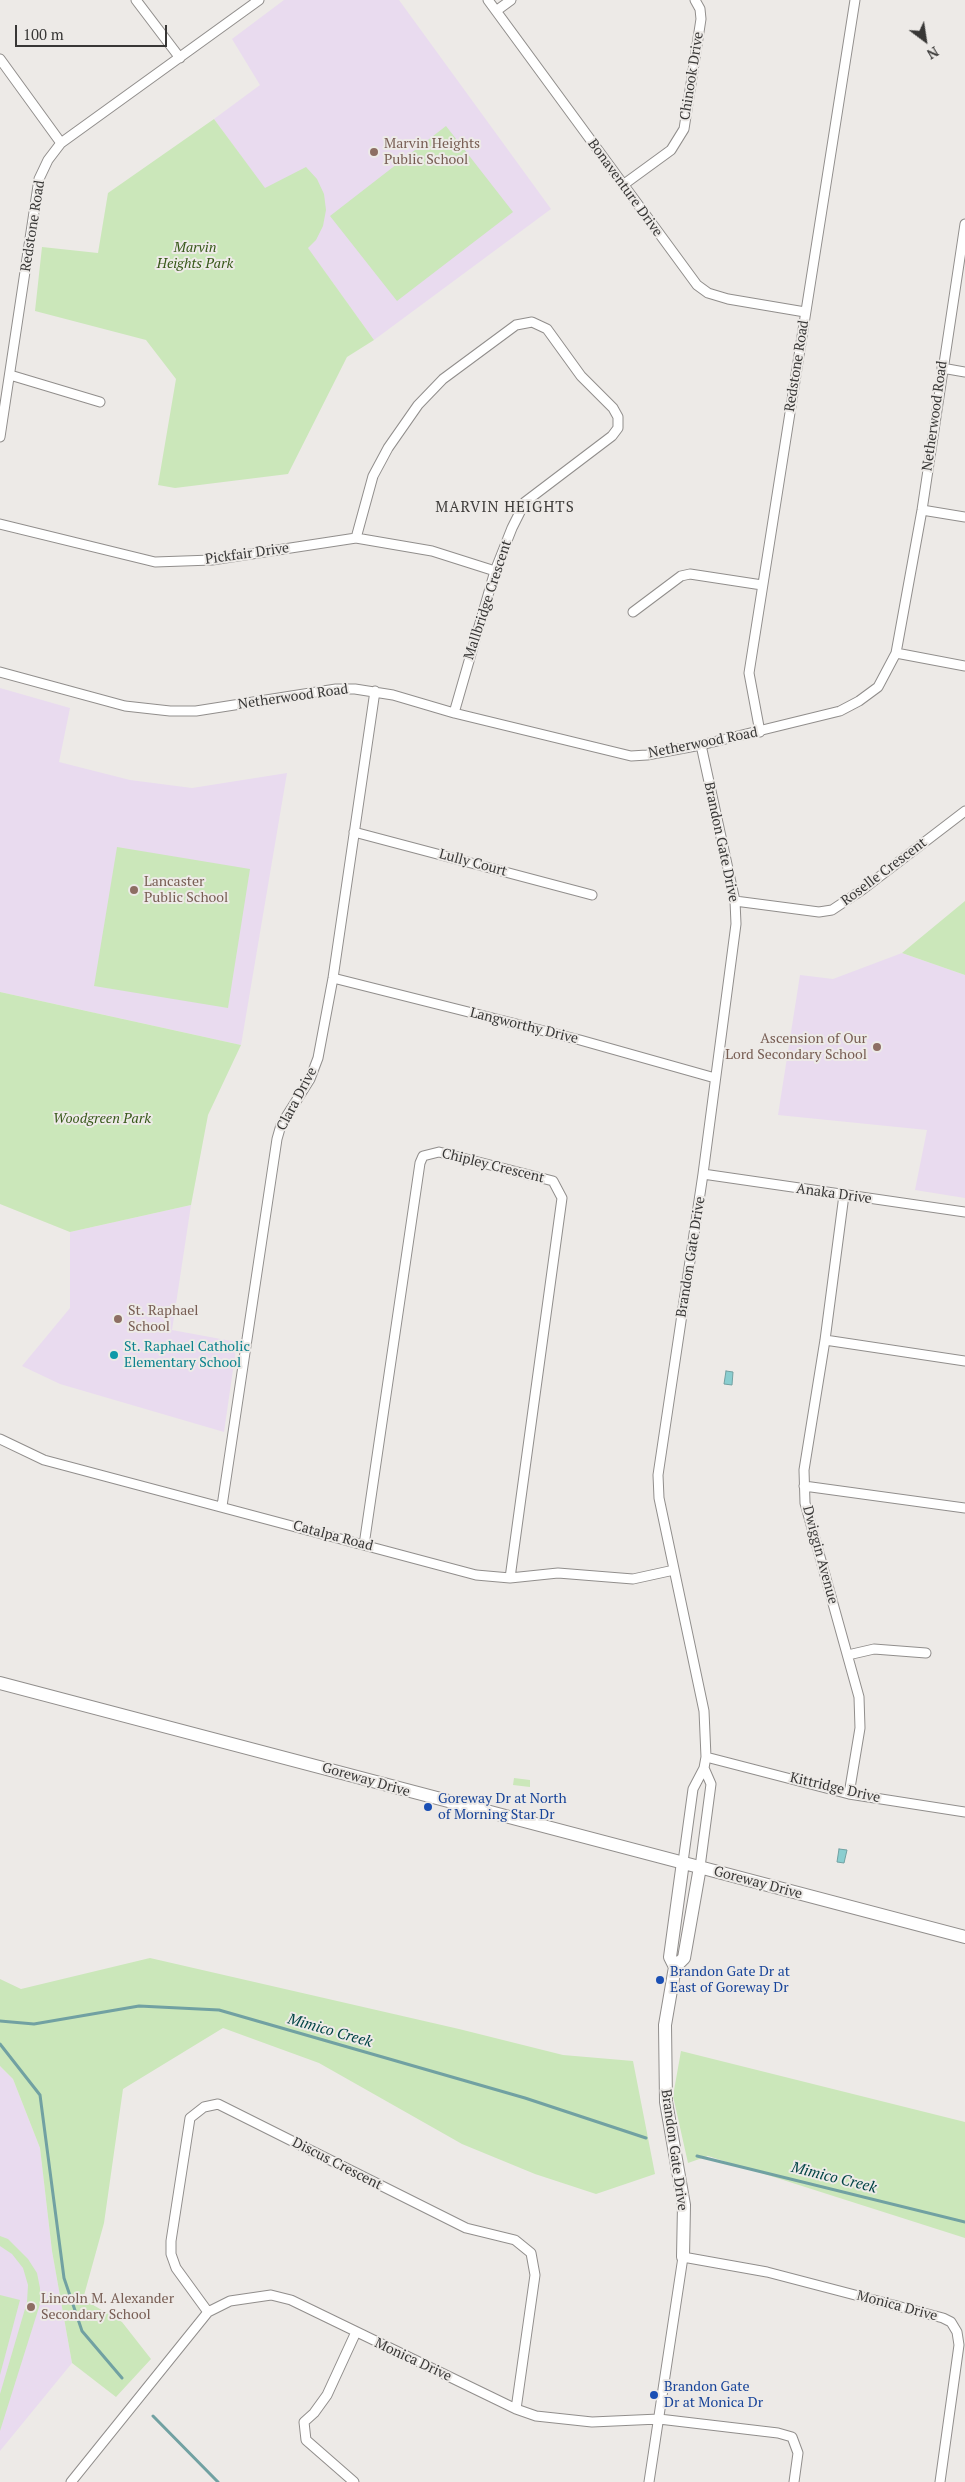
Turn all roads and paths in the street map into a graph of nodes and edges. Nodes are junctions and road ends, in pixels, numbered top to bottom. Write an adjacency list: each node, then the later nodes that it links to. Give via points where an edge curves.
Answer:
1 (136, 0): 8 (street)
2 (259, 0): 8 (street, Redstone Road)
3 (488, 0): 7 (street, Bonaventure Drive)
4 (511, 0): 7 (street)
5 (695, 0): 11 (street, Chinook Drive, via 701,19 684,129 672,150)
6 (855, 0): 13 (street, Redstone Road)
7 (496, 11): 11 (street, Bonaventure Drive)
8 (180, 58): 10 (street, Redstone Road)
9 (0, 59): 10 (street)
10 (61, 143): 16 (street, Redstone Road, via 39,179)
11 (623, 185): 13 (street, Bonaventure Drive, via 697,285 708,293)
12 (965, 224): 14 (street, Netherwood Road)
13 (805, 312): 24 (street, Redstone Road)
14 (942, 368): 15 (street); 19 (street, Netherwood Road)
15 (965, 372)
16 (10, 375): 17 (street); 18 (street, Redstone Road)
17 (100, 402)
18 (0, 437)
19 (922, 510): 20 (street); 26 (street, Netherwood Road)
20 (965, 517)
21 (0, 524): 22 (street, Pickfair Drive, via 155,562 212,560)
22 (356, 538): 23 (street, Pickfair Drive, via 432,551); 23 (street, Mallbridge Crescent, via 373,476 418,405 443,379 516,325 538,323 547,329 581,376 613,408 618,417 618,428 605,442 525,502)
23 (495, 571): 30 (street, Mallbridge Crescent)
24 (762, 585): 25 (street, via 690,574 680,576); 31 (street, Redstone Road, via 749,673)
25 (633, 612)
26 (896, 654): 27 (street); 31 (street, Netherwood Road, via 878,687 859,702 836,713)
27 (965, 666)
28 (0, 672): 29 (street, Netherwood Road, via 125,706 170,712 336,689)
29 (374, 692): 30 (street, Netherwood Road); 34 (street, Clara Drive)
30 (454, 713): 32 (street, Netherwood Road, via 632,756)
31 (760, 732): 32 (street, Netherwood Road)
32 (701, 745): 36 (street, Brandon Gate Drive)
33 (965, 812): 36 (street, Roselle Crescent, via 832,910 819,912)
34 (354, 832): 35 (street, Lully Court); 37 (street, Clara Drive)
35 (592, 895)
36 (735, 901): 38 (street, Brandon Gate Drive, via 736,924)
37 (333, 978): 38 (street, Langworthy Drive, via 580,1040); 46 (street, Clara Drive, via 318,1058 310,1079 281,1125 276,1139)
38 (715, 1078): 39 (street, Brandon Gate Drive)
39 (704, 1174): 40 (street, Anaka Drive); 49 (street, Brandon Gate Drive, via 658,1475 658,1498)
40 (844, 1195): 41 (street, Anaka Drive); 42 (street, Dwiggin Avenue)
41 (965, 1212)
42 (825, 1340): 43 (street); 45 (street, Dwiggin Avenue)
43 (965, 1361)
44 (0, 1439): 46 (street, Catalpa Road, via 44,1460)
45 (804, 1486): 47 (street); 52 (street, Dwiggin Avenue, via 805,1504)
46 (222, 1506): 48 (street, Catalpa Road)
47 (965, 1508)
48 (364, 1545): 50 (street, Catalpa Road, via 476,1575); 50 (street, Chipley Crescent, via 420,1163 423,1156 439,1152 553,1181 562,1198)
49 (674, 1570): 50 (street, Catalpa Road, via 633,1579 558,1574); 54 (street, Brandon Gate Drive, via 702,1694)
50 (510, 1578)
51 (926, 1652): 52 (street, via 874,1649)
52 (848, 1655): 56 (street, Dwiggin Avenue, via 860,1696)
53 (0, 1683): 58 (main road, Goreway Drive)
54 (706, 1757): 55 (street, Brandon Gate Drive); 56 (street, Kittridge Drive)
55 (704, 1768): 58 (street, Brandon Gate Drive, via 693,1789); 59 (street, Brandon Gate Drive, via 711,1784)
56 (849, 1794): 57 (street, Kittridge Drive)
57 (965, 1812)
58 (683, 1862): 59 (main road, Goreway Drive); 61 (main road, Brandon Gate Drive, via 670,1957)
59 (700, 1867): 60 (main road, Goreway Drive); 61 (main road, Brandon Gate Drive, via 684,1958)
60 (965, 1937)
61 (675, 1967): 62 (main road, Brandon Gate Drive, via 665,2025 664,2061 666,2102 684,2205)
62 (683, 2257): 66 (street, Brandon Gate Drive); 71 (street, Monica Drive, via 767,2272 951,2322 959,2345)
63 (208, 2312): 64 (street, Monica Drive, via 230,2301 271,2295 291,2300); 65 (street, Discus Crescent, via 176,2268 171,2241 190,2118 204,2107 218,2104 466,2228 515,2240 532,2254 535,2274); 67 (street, Monica Drive)
64 (356, 2332): 65 (street, Monica Drive); 68 (street, via 327,2395 304,2422 306,2440)
65 (516, 2409): 66 (street, Monica Drive, via 536,2416 592,2422)
66 (659, 2419): 69 (street, Brandon Gate Drive); 70 (street, Monica Drive, via 792,2437 798,2453)
67 (76, 2480)
68 (354, 2482)
69 (649, 2482)
70 (794, 2482)
71 (940, 2482)

